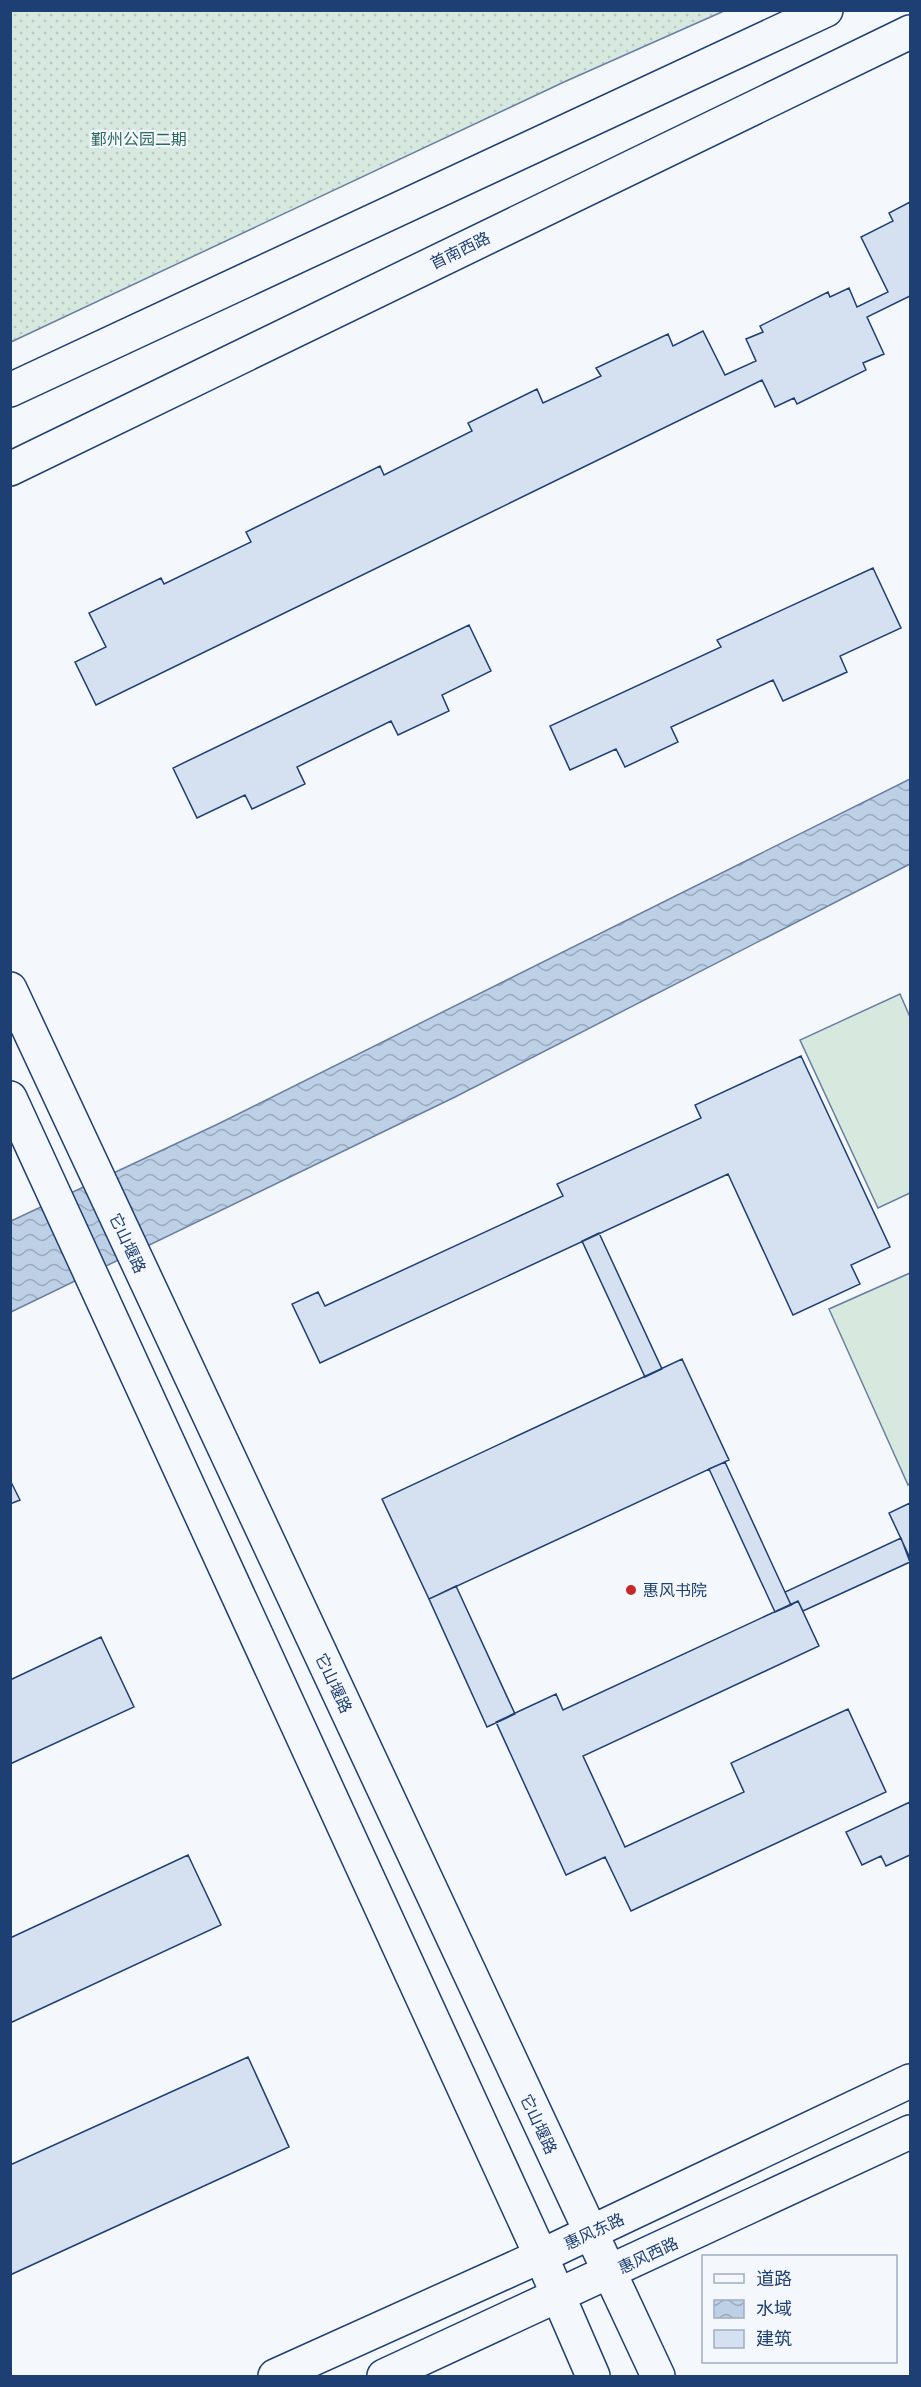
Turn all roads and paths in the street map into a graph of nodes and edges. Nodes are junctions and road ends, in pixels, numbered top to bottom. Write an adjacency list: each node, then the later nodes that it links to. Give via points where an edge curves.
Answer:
1 (826, 10): 3 (street)
2 (910, 32): 4 (street, 首南西路)
3 (10, 390)
4 (10, 469)
5 (10, 989): 9 (street, 它山堰路)
6 (10, 1098): 10 (street)
7 (910, 2081): 9 (street, 惠风东路)
8 (910, 2132): 11 (street, 惠风西路)
9 (590, 2233): 10 (street, 惠风东路); 11 (street, 它山堰路)
10 (540, 2256): 12 (street); 13 (street, 惠风东路)
11 (610, 2272): 12 (street, 惠风西路); 16 (street, 它山堰路)
12 (557, 2297): 14 (street, 惠风西路); 15 (street)
13 (275, 2376)
14 (384, 2376)
15 (593, 2376)
16 (658, 2376)

